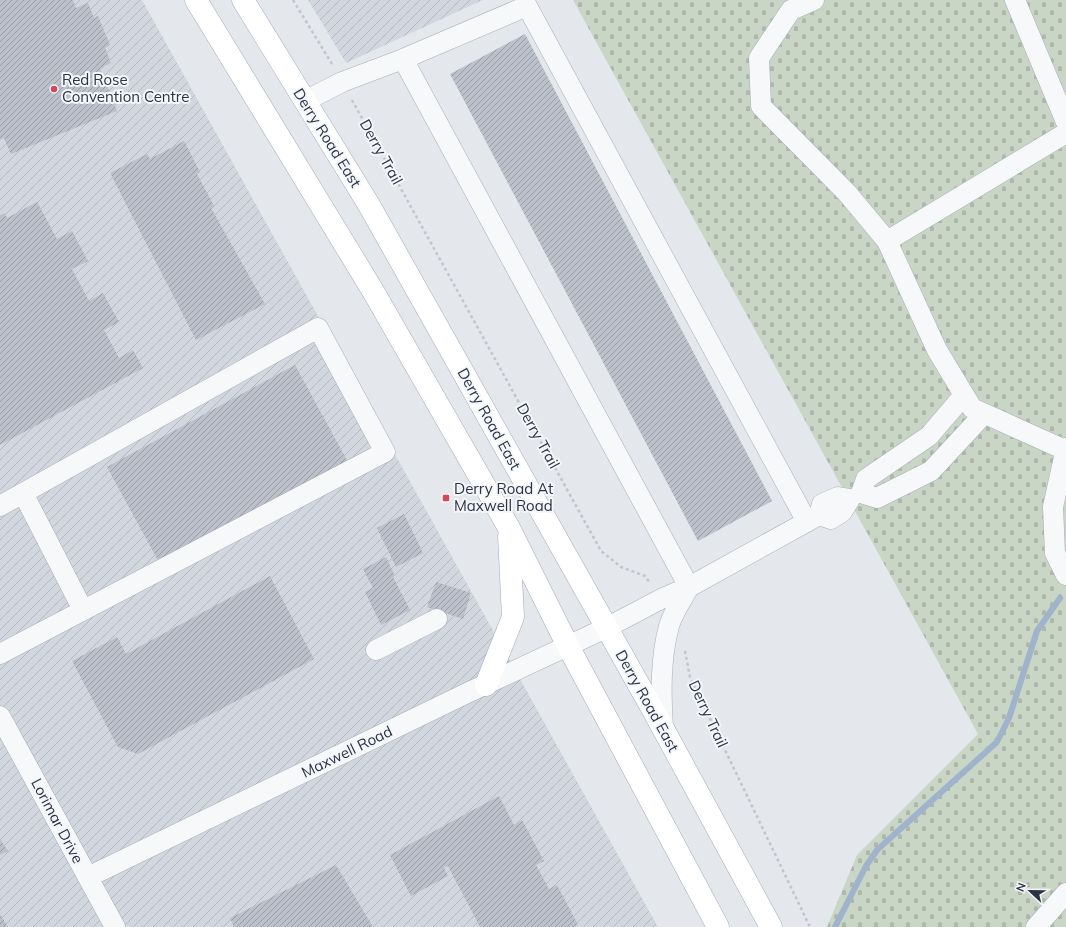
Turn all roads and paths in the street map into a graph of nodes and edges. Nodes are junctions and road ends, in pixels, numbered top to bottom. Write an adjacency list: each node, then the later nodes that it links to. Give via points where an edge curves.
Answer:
1 (196, 0): 19 (main road, via 373,291)
2 (243, 0): 8 (main road, Derry Road East)
3 (293, 0): 7 (path, Derry Trail)
4 (814, 0): 11 (street, via 791,10 760,58 761,106 848,193)
5 (1015, 0): 9 (street)
6 (403, 59): 7 (street); 18 (street, via 527,6); 21 (street)
7 (342, 82): 8 (street); 22 (path, Derry Trail, via 601,551 622,567 645,576)
8 (305, 101): 26 (main road, Derry Road East, via 369,206)
9 (1066, 122)
10 (1066, 133): 11 (street)
11 (887, 241): 12 (street, via 937,350)
12 (964, 395): 13 (street, via 972,408); 16 (street, via 929,436 866,479)
13 (984, 414): 14 (street); 16 (street, via 931,471 878,498)
14 (1065, 449): 20 (street, via 1053,507 1055,553)
15 (23, 493): 17 (street); 23 (street); 23 (street, via 318,328 385,452)
16 (855, 496): 18 (street, via 842,512 831,519)
17 (0, 506)
18 (813, 518): 21 (street, Maxwell Road)
19 (509, 528): 27 (main road); 30 (main road, via 513,617)
20 (1066, 575)
21 (689, 587): 22 (street, Maxwell Road); 25 (street)
22 (661, 599): 26 (street, Maxwell Road)
23 (83, 610): 29 (street)
24 (437, 619): 28 (street)
25 (672, 620): 32 (street, via 661,691); 38 (path, Derry Trail, via 684,645 690,677)
26 (606, 628): 27 (street, Maxwell Road); 32 (main road, Derry Road East)
27 (568, 646): 30 (street, Maxwell Road); 36 (main road)
28 (376, 650)
29 (0, 654)
30 (486, 684): 33 (street, Maxwell Road)
31 (0, 716): 33 (street, Lorimar Drive)
32 (663, 728): 37 (main road, Derry Road East)
33 (88, 877): 35 (street, Lorimar Drive)
34 (1066, 893): 39 (street)
35 (115, 927)
36 (718, 927)
37 (771, 927)
38 (810, 927)
39 (1036, 927)

